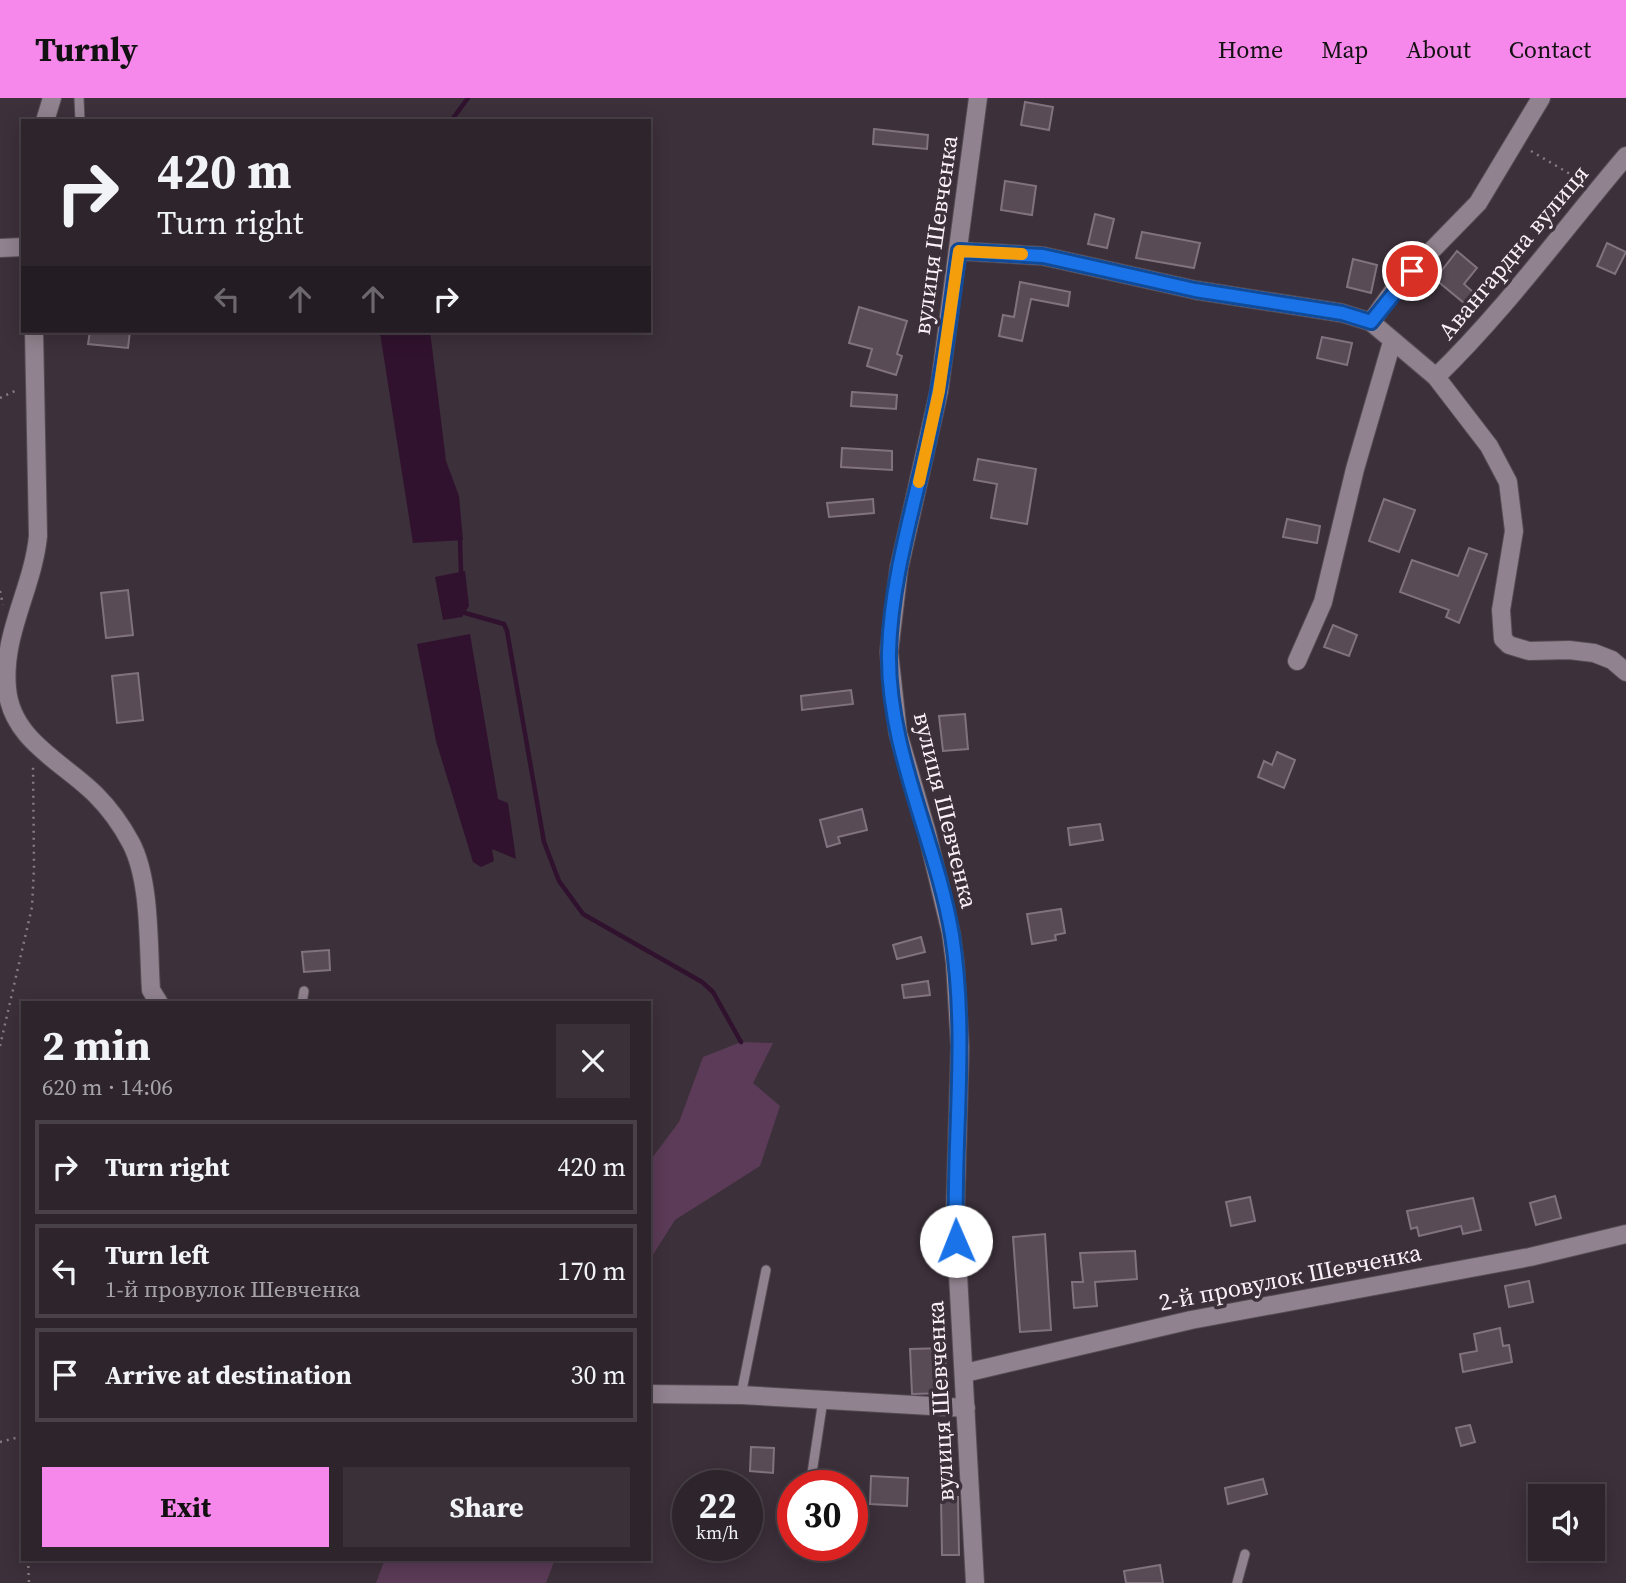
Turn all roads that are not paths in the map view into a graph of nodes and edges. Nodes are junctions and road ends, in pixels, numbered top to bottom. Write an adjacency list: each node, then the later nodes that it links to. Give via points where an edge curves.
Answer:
1 (52, 98): 5 (street)
2 (79, 98): 6 (lane)
3 (978, 98): 10 (street, вулиця Шевченка)
4 (1541, 98): 11 (street, via 1478,203 1396,288)
5 (46, 119)
6 (80, 119)
7 (1626, 156): 14 (street, Авангардна вулиця, via 1564,234)
8 (21, 247): 9 (street)
9 (0, 248)
10 (959, 251): 11 (street, via 1043,256); 22 (street, вулиця Шевченка, via 936,405 900,568 889,652 898,733 930,846 955,963 960,1048 956,1220)
11 (1371, 322): 13 (street)
12 (34, 333): 18 (street, via 38,536 11,635 7,675 12,710 30,740 96,795 132,845 142,876 151,990)
13 (1392, 342): 14 (street); 15 (street, via 1323,602)
14 (1436, 377): 16 (street, via 1489,446 1508,482 1514,531 1501,610 1503,639 1529,651 1594,653)
15 (1297, 661)
16 (1626, 672)
17 (304, 991): 19 (lane)
18 (158, 1001)
19 (302, 1001)
20 (1626, 1234): 22 (street, 2-й провулок Шевченка, via 1530,1257 1191,1320)
21 (766, 1270): 24 (lane)
22 (965, 1373): 26 (street, вулиця Шевченка)
23 (651, 1394): 24 (street)
24 (741, 1395): 25 (street)
25 (822, 1400): 26 (street); 27 (lane)
26 (966, 1408): 29 (street, вулиця Шевченка)
27 (812, 1470)
28 (1245, 1554): 30 (lane)
29 (975, 1583)
30 (1237, 1583)

